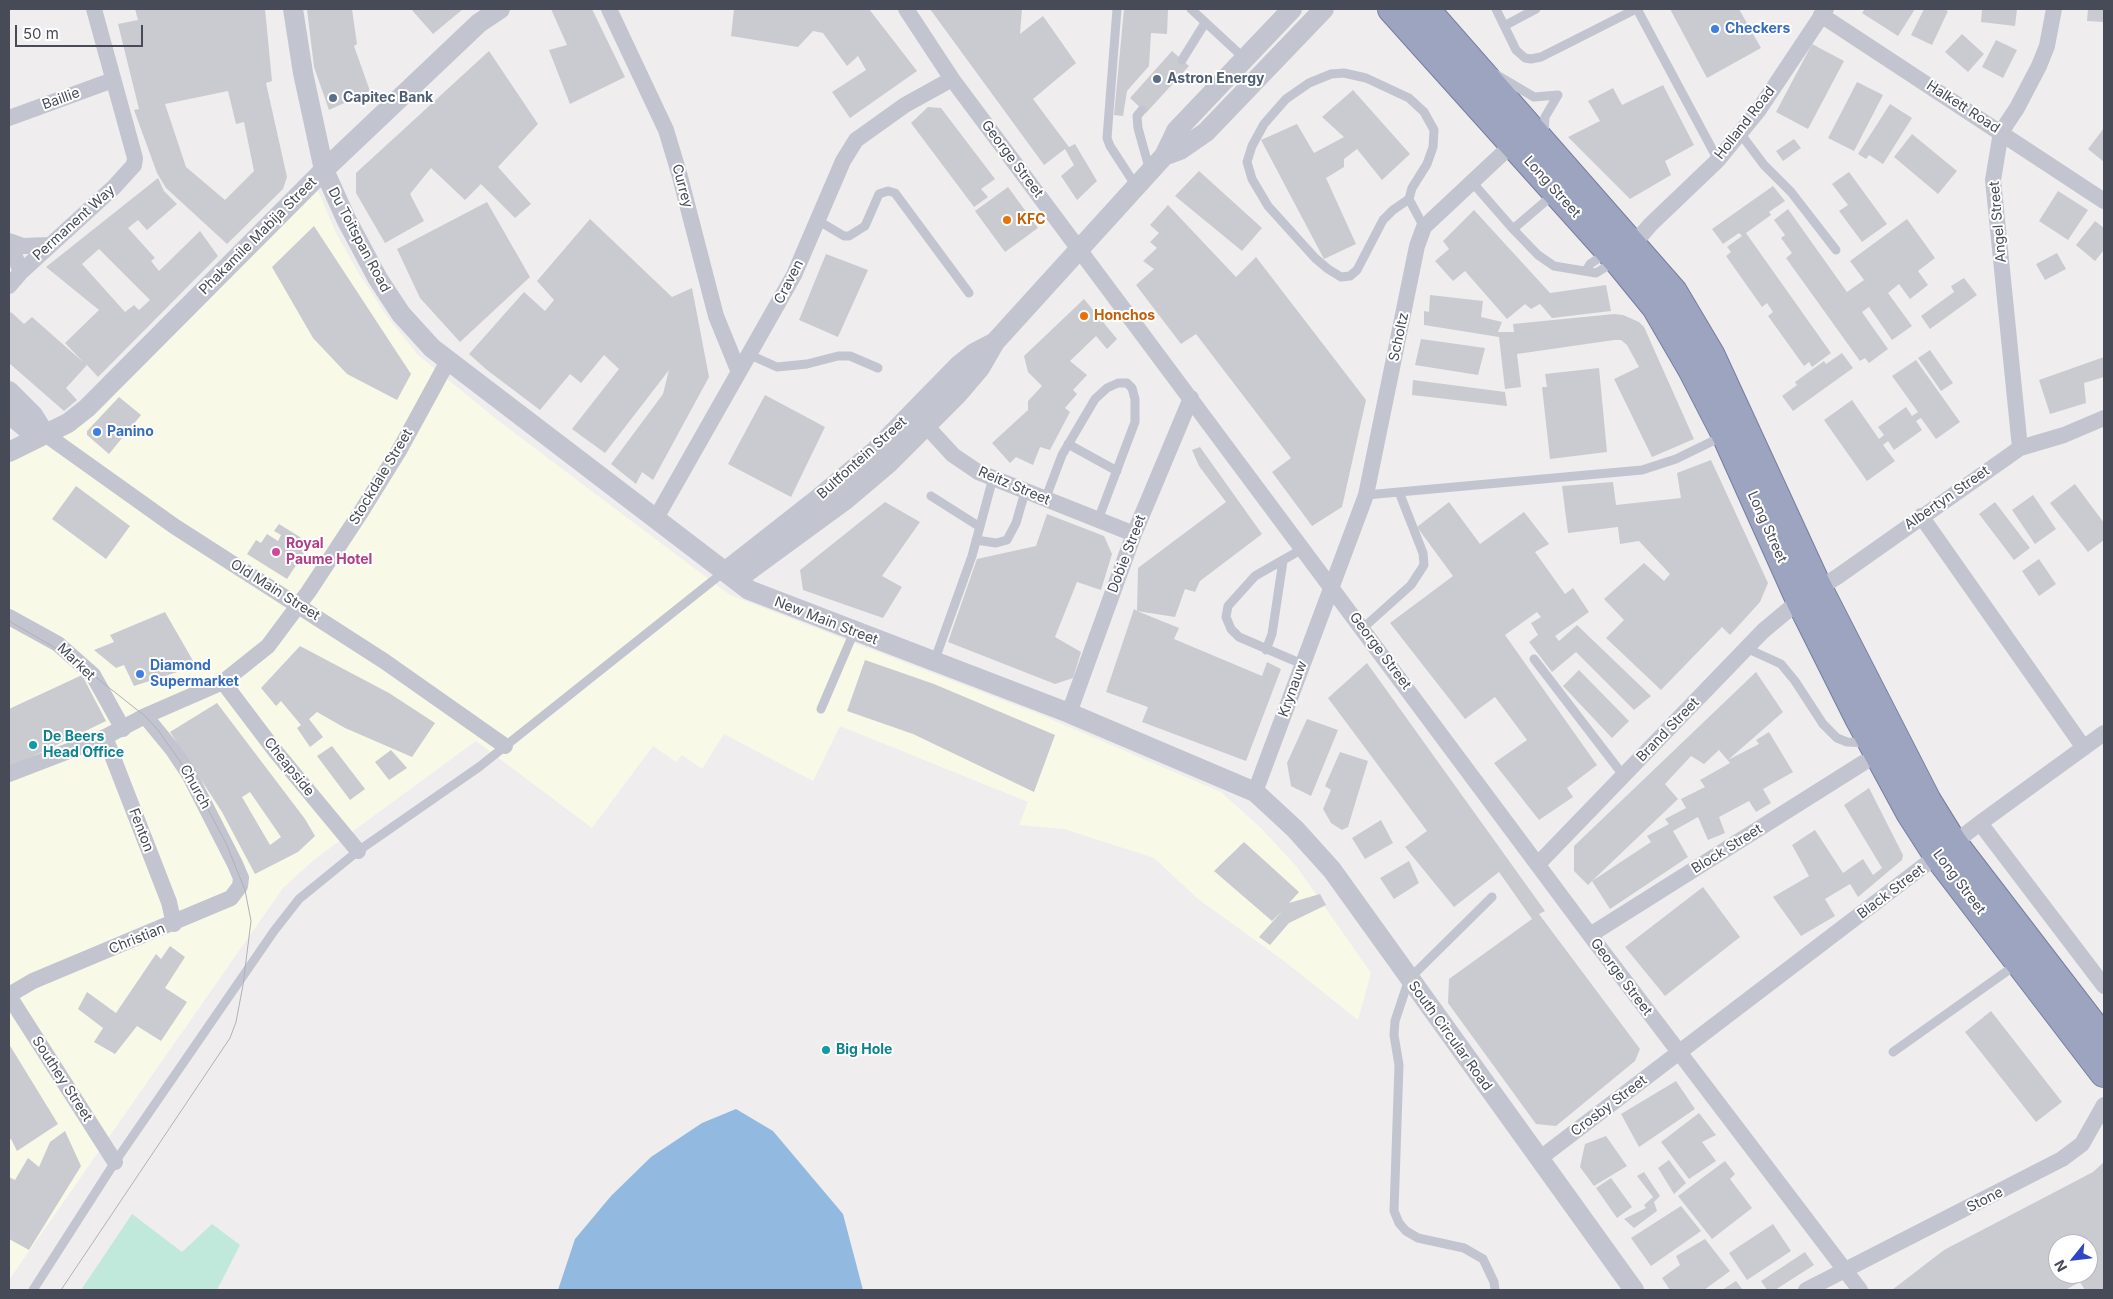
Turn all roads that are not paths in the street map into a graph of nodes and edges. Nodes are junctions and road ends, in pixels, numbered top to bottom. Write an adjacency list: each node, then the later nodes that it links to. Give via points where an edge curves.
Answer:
1 (94, 9): 23 (street)
2 (293, 9): 32 (street, Du Toitspan Road)
3 (500, 9): 32 (street, Phakamile Mabija Street, via 480,23)
4 (609, 9): 53 (street, Currey, via 666,130 716,316)
5 (906, 9): 22 (street, George Street)
6 (1117, 9): 35 (lane, via 1107,138)
7 (1191, 9): 17 (lane)
8 (1292, 9): 19 (street, Bultfontein Street)
9 (1324, 9): 30 (street, Bultfontein Street, via 1206,132 1180,150)
10 (1392, 9): 28 (highway, Long Street)
11 (1425, 9): 20 (highway, Long Street)
12 (1496, 9): 18 (lane)
13 (1536, 9): 18 (lane)
14 (1637, 9): 18 (lane, via 1531,60 1516,50); 31 (lane)
15 (2054, 9): 26 (street, Angel Street, via 2047,46 2039,66)
16 (1823, 12): 26 (street, Halkett Road); 27 (street, Holland Road)
17 (1205, 23): 19 (lane); 21 (lane)
18 (1504, 26)
19 (1245, 59): 30 (street, Bultfontein Street, via 1176,130)
20 (1470, 59): 28 (highway, Long Street); 29 (lane, via 1534,97 1558,95 1544,125)
21 (1182, 60)
22 (952, 79): 39 (street, Craven, via 905,105 856,140); 45 (street, George Street)
23 (113, 80): 25 (street, Baillie); 44 (street, Permanent Way, via 135,158 134,165)
24 (1142, 110): 33 (lane, via 1137,116 1138,128)
25 (9, 118)
26 (2001, 132): 38 (street, Halkett Road); 62 (street, Angel Street, via 1994,180)
27 (1740, 133): 31 (street, Holland Road); 46 (lane)
28 (1522, 136): 29 (highway, Long Street); 34 (street, Scholtz); 36 (highway, Long Street)
29 (1551, 152): 43 (highway, Long Street)
30 (1164, 156): 33 (street, Bultfontein Street)
31 (1718, 160): 43 (street, Holland Road)
32 (324, 170): 51 (street, Du Toitspan Road, via 378,279 396,307 418,335); 59 (street, Phakamile Mabija Street, via 87,408)
33 (1150, 171): 35 (street, Bultfontein Street)
34 (1472, 182): 40 (street, Scholtz); 41 (lane)
35 (1136, 186): 45 (street, Bultfontein Street)
36 (1556, 192): 41 (lane); 43 (highway, Long Street)
37 (1409, 199): 37 (lane, via 1427,164 1434,130 1424,112 1409,98 1366,78 1332,74 1309,83 1286,99 1264,124 1247,162 1252,179 1268,206 1316,258 1341,277 1350,276 1357,270 1383,220); 40 (lane)
38 (2104, 201)
39 (817, 220): 49 (lane, via 849,236 865,226 879,194 895,193); 50 (street, Craven, via 794,275)
40 (1424, 227): 68 (street, Scholtz, via 1417,246)
41 (1513, 229): 43 (lane, via 1538,255 1554,266 1596,274)
42 (9, 241): 44 (street, via 23,246); 47 (street)
43 (1628, 244): 60 (highway, Long Street, via 1656,307); 81 (highway, Long Street, via 1673,292 1711,356)
44 (49, 245): 47 (street, Permanent Way)
45 (1078, 249): 55 (street, George Street); 58 (street, Bultfontein Street, via 995,342 959,365)
46 (1836, 250)
47 (21, 272): 48 (street, Permanent Way)
48 (9, 286)
49 (969, 293)
50 (748, 354): 52 (lane, via 777,366 850,356); 53 (street, Craven)
51 (448, 361): 72 (street, New Main Street); 82 (street, Stockdale Street, via 400,449)
52 (878, 368)
53 (738, 370): 72 (street, Craven)
54 (9, 391): 59 (street, via 33,415)
55 (1191, 398): 75 (street, Dobie Street); 77 (street, George Street)
56 (9, 414): 59 (street, via 30,432)
57 (2104, 418): 62 (street, Albertyn Street, via 2064,436)
58 (920, 419): 65 (street, Reitz Street, via 953,455); 79 (street, Bultfontein Street, via 875,451)
59 (45, 434): 63 (street, Phakamile Mabija Street); 82 (street, Old Main Street, via 174,526)
60 (1726, 435): 67 (lane, via 1676,459 1642,470); 81 (highway, Long Street)
61 (1068, 444): 64 (lane); 64 (lane, via 1095,399 1107,388 1126,383 1136,399 1135,422); 70 (lane)
62 (2020, 448): 71 (street, Albertyn Street)
63 (9, 452)
64 (1116, 471): 73 (lane)
65 (993, 478): 66 (street, Reitz Street); 74 (lane)
66 (1026, 492): 70 (street, Reitz Street); 76 (lane, via 1008,540 996,543)
67 (1399, 492): 68 (lane); 84 (lane, via 1423,553 1424,565 1411,585)
68 (1366, 495): 80 (street, Scholtz)
69 (931, 496): 74 (lane)
70 (1046, 500): 73 (street, Reitz Street)
71 (1921, 516): 81 (street, Albertyn Street); 99 (street)
72 (656, 518): 79 (street, New Main Street)
73 (1098, 520): 75 (street, Reitz Street)
74 (980, 527): 76 (lane)
75 (1134, 534): 93 (street, Dobie Street)
76 (976, 540): 89 (lane)
77 (1304, 548): 78 (lane); 80 (street, George Street)
78 (1283, 561): 87 (lane, via 1274,626); 87 (lane, via 1270,565 1255,576 1228,606 1226,617 1231,629)
79 (731, 576): 85 (street, New Main Street, via 768,599); 98 (lane)
80 (1331, 585): 84 (street, George Street); 90 (street, Krynauw)
81 (1810, 594): 86 (street, Brand Street); 100 (highway, Long Street); 105 (highway, Long Street, via 1927,801)
82 (298, 606): 91 (street, Stockdale Street, via 268,646); 98 (street, Old Main Street)
83 (9, 616): 95 (street, Market, via 58,644 93,675)
84 (1363, 628): 108 (street, George Street)
85 (854, 632): 89 (street, New Main Street); 92 (lane)
86 (1746, 648): 100 (lane, via 1781,664 1796,681 1822,724 1837,738); 102 (street, Brand Street)
87 (1266, 650): 90 (lane)
88 (1534, 659): 102 (lane)
89 (934, 662): 93 (street, New Main Street)
90 (1302, 664): 103 (street, Krynauw)
91 (223, 682): 94 (street, Stockdale Street); 106 (street, Cheapside)
92 (822, 708)
93 (1069, 713): 103 (street, New Main Street)
94 (145, 716): 95 (street, Stockdale Street); 107 (street, Church, via 174,750 189,774)
95 (123, 728): 97 (street, Stockdale Street)
96 (2104, 733): 99 (street, Black Street)
97 (105, 737): 101 (street, Stockdale Street); 110 (street, Fenton, via 169,902)
98 (505, 746): 106 (lane)
99 (2084, 748): 104 (street, Black Street)
100 (1868, 752): 105 (highway, Long Street, via 1911,814); 111 (street, Block Street)
101 (9, 774)
102 (1624, 776): 108 (street, Brand Street)
103 (1254, 792): 113 (street, South Circular Road, via 1295,829 1332,870)
104 (1980, 823): 105 (street, Black Street); 114 (street)
105 (1946, 850): 112 (highway, Long Street); 116 (highway, Long Street); 118 (street, Black Street)
106 (358, 851): 122 (lane, via 300,898 274,931)
107 (235, 864): 110 (street, Christian, via 241,878 240,886 231,898)
108 (1538, 864): 111 (street, George Street)
109 (1492, 897): 113 (lane)
110 (174, 924): 115 (street, Christian, via 32,982)
111 (1590, 935): 118 (street, George Street)
112 (2019, 962): 117 (lane); 119 (highway, Long Street)
113 (1409, 979): 121 (street, South Circular Road); 125 (lane, via 1395,1021 1394,1035 1399,1065 1394,1211 1406,1231 1418,1238 1464,1248 1483,1259)
114 (2104, 986)
115 (9, 995): 122 (street, Southey Street)
116 (2104, 1040)
117 (1893, 1052)
118 (1679, 1053): 121 (street, Crosby Street); 123 (street, George Street)
119 (2104, 1074)
120 (2104, 1105): 123 (street, Stone, via 2082,1144 2062,1159)
121 (1539, 1160): 126 (street, South Circular Road)
122 (116, 1162): 124 (lane)
123 (1845, 1270): 127 (street, Stone); 128 (street, George Street)
124 (33, 1290)
125 (1496, 1290)
126 (1634, 1290)
127 (1806, 1290)
128 (1860, 1290)

